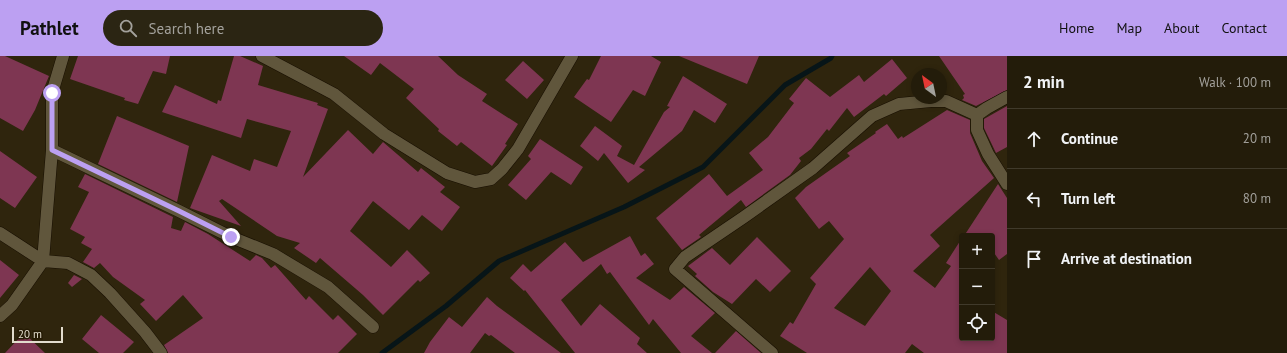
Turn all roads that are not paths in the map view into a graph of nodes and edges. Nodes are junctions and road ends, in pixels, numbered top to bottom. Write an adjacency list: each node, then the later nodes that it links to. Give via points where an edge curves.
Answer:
1 (63, 56): 6 (street, via 52,93)
2 (262, 56): 3 (street, via 334,94 384,134 448,173 474,182 491,179 518,149)
3 (572, 56)
4 (1007, 97): 5 (street)
5 (977, 115): 7 (street, via 977,130 988,154); 13 (street, via 946,101 931,101 899,104 872,116 812,168 685,257 675,269)
6 (52, 150): 9 (street); 11 (street, via 231,237 273,254 328,287)
7 (1007, 184)
8 (0, 233): 9 (street)
9 (43, 261): 10 (street, via 12,305); 12 (street, via 68,263 91,275 145,332)
10 (0, 316)
11 (373, 326)
12 (161, 353)
13 (772, 353)

